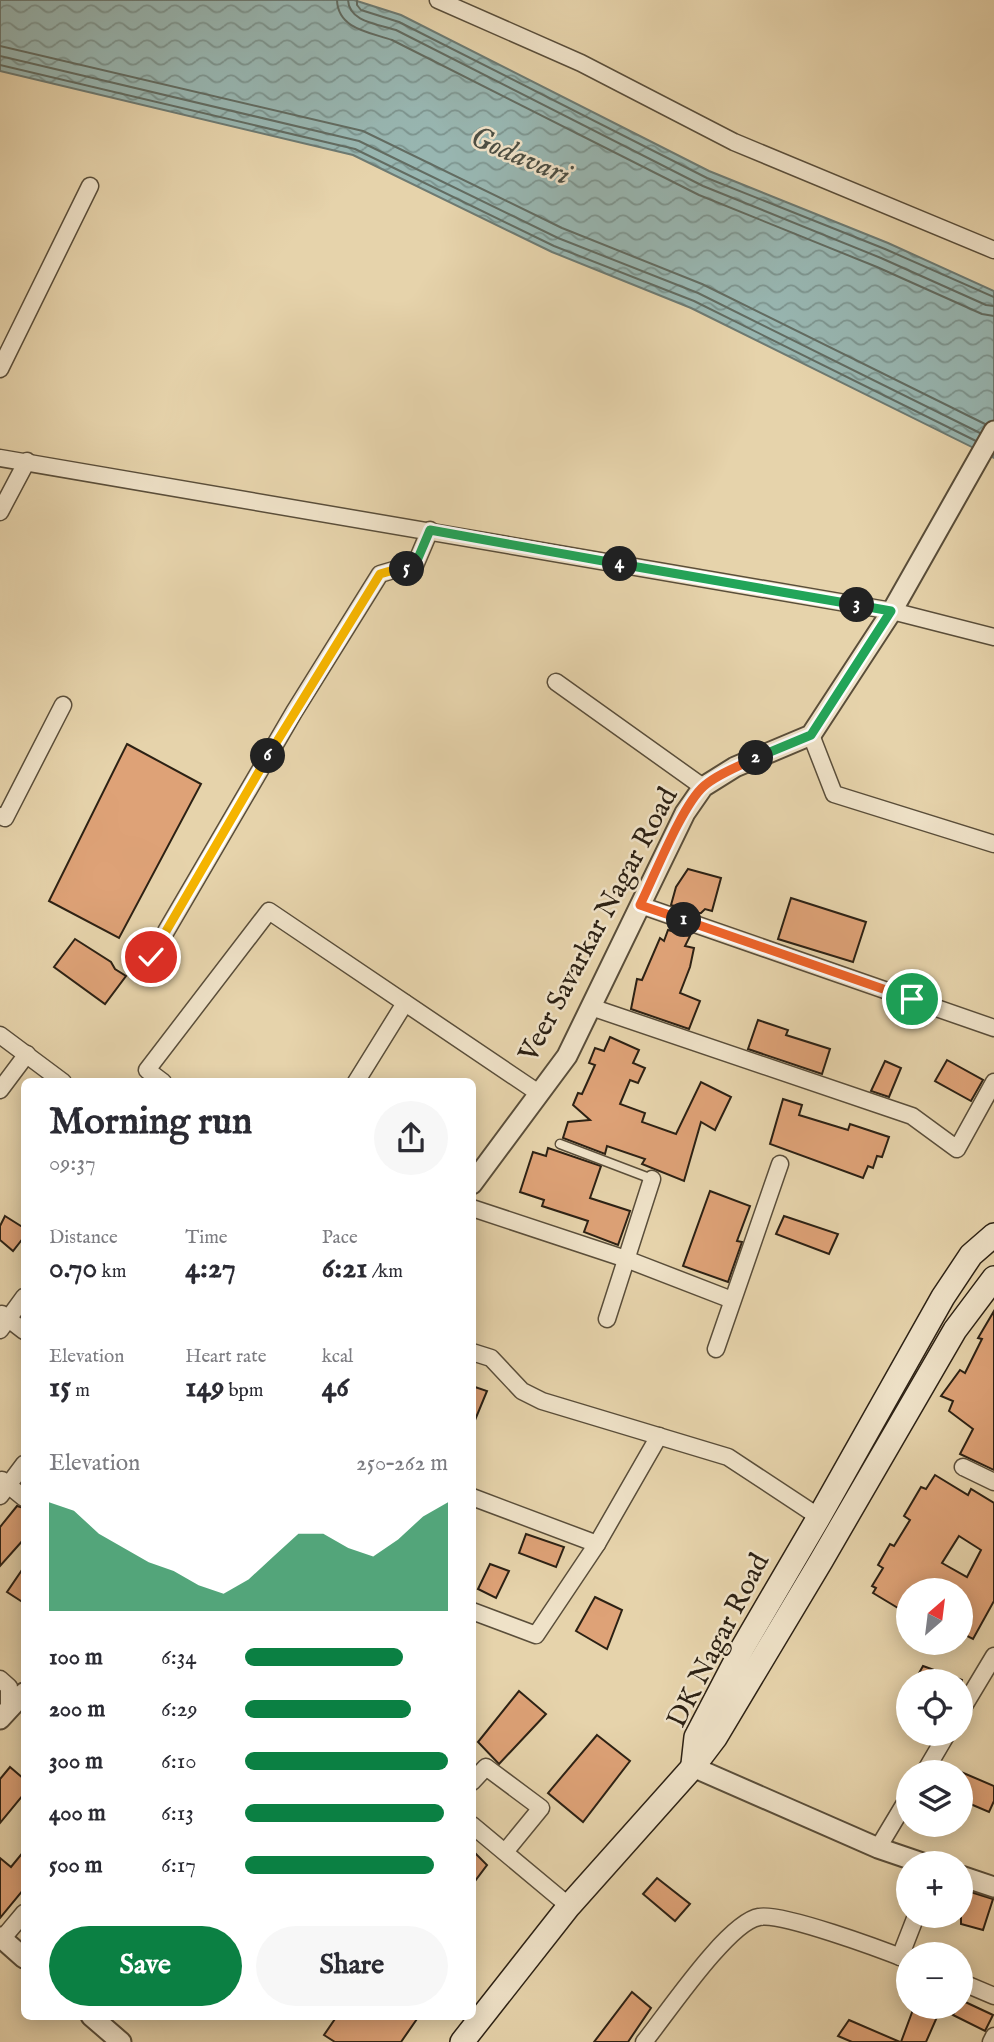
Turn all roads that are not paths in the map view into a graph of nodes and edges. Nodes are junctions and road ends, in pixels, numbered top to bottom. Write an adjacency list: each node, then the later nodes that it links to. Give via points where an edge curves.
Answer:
1 (438, 0): 3 (street, via 581,64 734,142)
2 (90, 186): 4 (street)
3 (994, 250)
4 (0, 369)
5 (994, 431): 10 (street)
6 (0, 457): 7 (street)
7 (27, 461): 8 (street); 9 (street)
8 (0, 512)
9 (430, 530): 10 (street); 19 (street, via 413,570 380,574)
10 (891, 611): 11 (street); 14 (street)
11 (994, 637)
12 (556, 682): 15 (street)
13 (63, 705): 16 (street, via 5,818)
14 (811, 735): 15 (street, Veer Savarkar Nagar Road, via 735,767); 17 (street, via 834,794)
15 (703, 787): 18 (street, Veer Savarkar Nagar Road, via 685,813)
16 (0, 816)
17 (994, 844)
18 (640, 905): 21 (street, Veer Savarkar Nagar Road); 22 (street)
19 (151, 957)
20 (405, 1003): 26 (street, via 269,911 147,1070); 27 (street); 30 (street)
21 (591, 1007): 28 (street, via 912,1116 957,1149); 30 (street, Veer Savarkar Nagar Road, via 567,1056)
22 (994, 1028)
23 (0, 1035): 24 (street)
24 (27, 1054): 25 (street); 29 (street)
25 (58, 1078)
26 (158, 1078)
27 (358, 1078)
28 (994, 1082)
29 (0, 1090)
30 (540, 1094): 33 (street, Veer Savarkar Nagar Road)
31 (560, 1144): 34 (lane)
32 (780, 1164): 40 (street)
33 (476, 1179)
34 (652, 1180): 37 (street)
35 (476, 1209): 37 (street)
36 (994, 1235): 53 (main road, DK Nagar Road, via 971,1255 943,1297)
37 (626, 1259): 40 (street); 41 (street)
38 (994, 1278): 61 (main road, DK Nagar Road, via 955,1330 722,1727)
39 (21, 1300): 42 (street)
40 (732, 1300): 44 (street)
41 (607, 1319)
42 (3, 1321): 43 (street)
43 (21, 1330)
44 (716, 1349)
45 (476, 1353): 46 (street, via 491,1358 522,1391 542,1401)
46 (659, 1436): 53 (street, via 728,1457); 54 (street)
47 (21, 1467): 50 (street)
48 (963, 1467): 49 (street)
49 (994, 1482)
50 (3, 1487): 51 (street)
51 (21, 1496)
52 (476, 1499): 54 (street)
53 (820, 1517): 61 (main road, DK Nagar Road, via 707,1714 696,1737)
54 (597, 1544): 55 (street, via 536,1635)
55 (476, 1612)
56 (994, 1656): 58 (street)
57 (0, 1679): 60 (street, via 9,1687)
58 (973, 1691)
59 (21, 1696): 60 (street)
60 (4, 1714)
61 (693, 1767): 65 (street); 70 (main road)
62 (476, 1777): 66 (street, via 486,1766 541,1808)
63 (896, 1818): 65 (street)
64 (476, 1828): 66 (street)
65 (878, 1848): 67 (street)
66 (505, 1852): 70 (street)
67 (896, 1854)
68 (973, 1880): 69 (street)
69 (994, 1887)
70 (569, 1906): 77 (main road)
71 (21, 1916): 72 (street)
72 (1, 1938): 73 (street)
73 (21, 1955)
74 (896, 1956): 83 (street, via 789,1920 760,1916 740,1926 723,1943)
75 (973, 1987): 76 (street)
76 (994, 1996)
77 (478, 2012)
78 (96, 2020): 81 (street)
79 (474, 2020): 82 (main road)
80 (994, 2036): 84 (street)
81 (121, 2042)
82 (462, 2042)
83 (644, 2042)
84 (991, 2042)

